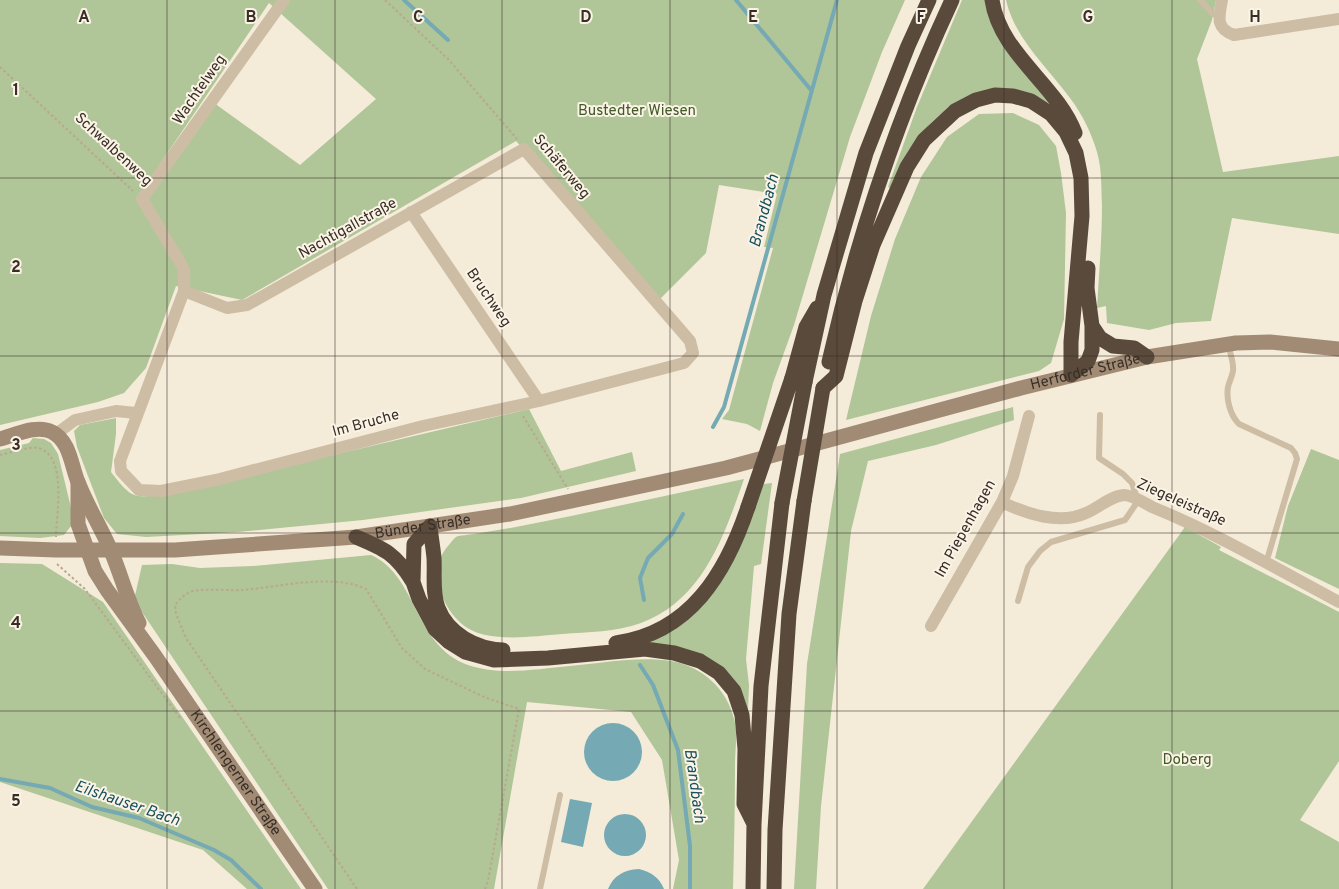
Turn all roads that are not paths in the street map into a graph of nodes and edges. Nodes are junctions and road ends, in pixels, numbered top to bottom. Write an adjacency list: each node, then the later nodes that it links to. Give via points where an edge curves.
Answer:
1 (284, 0): 10 (street, Wachtelweg)
2 (929, 0): 19 (highway, via 866,153)
3 (952, 0): 20 (highway, via 927,54 887,158 844,299)
4 (992, 0): 13 (highway, via 1001,28 1025,64 1062,108 1084,156 1089,178 1087,288)
5 (1200, 0): 7 (lane)
6 (1222, 0): 7 (street)
7 (1219, 16): 8 (street, via 1220,25 1234,35)
8 (1339, 19)
9 (524, 149): 11 (street, Nachtigallstraße); 17 (street, Schäferweg, via 690,341 693,353)
10 (142, 199): 12 (street, Schwalbenweg, via 184,269)
11 (411, 212): 12 (street, Nachtigallstraße, via 247,305 227,308); 21 (street, Bruchweg)
12 (184, 291): 22 (street, Schwalbenweg)
13 (1092, 326): 16 (highway, via 1100,338 1113,346 1134,348); 18 (highway, via 1092,350 1088,361)
14 (1228, 344): 15 (main road, Herforder Straße, via 1270,342); 16 (main road, Herforder Straße); 36 (lane, via 1233,373 1228,385 1228,403 1235,420 1296,453 1297,459)
15 (1339, 349)
16 (1147, 357): 18 (main road, Herforder Straße)
17 (684, 362): 21 (street, Im Bruche)
18 (1071, 375): 20 (highway, via 1082,216 1076,153 1066,132 1051,114 1030,101 995,95 955,111 924,140 907,167 874,245 855,301 836,376); 26 (main road, Herforder Straße)
19 (798, 380): 31 (highway, bridge, via 725,562 712,585 673,621 631,641 494,650 471,643 452,630 438,608); 43 (highway, bridge, via 762,686)
20 (823, 388): 47 (highway, bridge, via 804,501 788,632 774,830)
21 (539, 401): 22 (street, Im Bruche, via 160,491 139,490 121,470 120,460)
22 (136, 414): 25 (street, via 116,411 74,420)
23 (1100, 415): 29 (lane, via 1099,458 1132,483)
24 (1029, 416): 30 (street, Im Piepenhagen, via 1013,476)
25 (56, 434): 27 (main road, via 43,429); 28 (main road, via 68,451)
26 (838, 438): 31 (main road, Bünder Straße, via 726,468 575,501)
27 (0, 439)
28 (78, 482): 34 (main road, Kirchlengerner Straße, via 78,524); 35 (main road, Kirchlengerner Straße)
29 (1138, 500): 30 (street, Ziegeleistraße, via 1125,495 1085,514 1060,518 1032,513); 36 (street, Ziegeleistraße, via 1187,521); 38 (lane, via 1125,520 1051,542 1040,551 1028,567)
30 (1002, 502): 40 (street, Im Piepenhagen)
31 (430, 526): 32 (main road, Bünder Straße); 37 (highway, via 414,544)
32 (356, 537): 35 (main road, Bünder Straße, via 175,550); 37 (highway, via 391,555 403,565)
33 (0, 548): 34 (main road, Bünder Straße)
34 (86, 550): 35 (main road, Bünder Straße); 41 (main road, Kirchlengerner Straße, via 107,590)
35 (111, 550): 41 (main road, Kirchlengerner Straße, via 133,611)
36 (1266, 563): 39 (street, Ziegeleistraße)
37 (413, 582): 43 (highway, via 435,629 465,652 494,660 645,649 700,661 719,673 734,691 742,715 744,804)
38 (1018, 601)
39 (1339, 602)
40 (931, 626)
41 (155, 656): 44 (main road, Kirchlengerner Straße)
42 (560, 795): 45 (lane)
43 (754, 824): 46 (highway)
44 (315, 889)
45 (540, 889)
46 (753, 889)
47 (774, 889)

